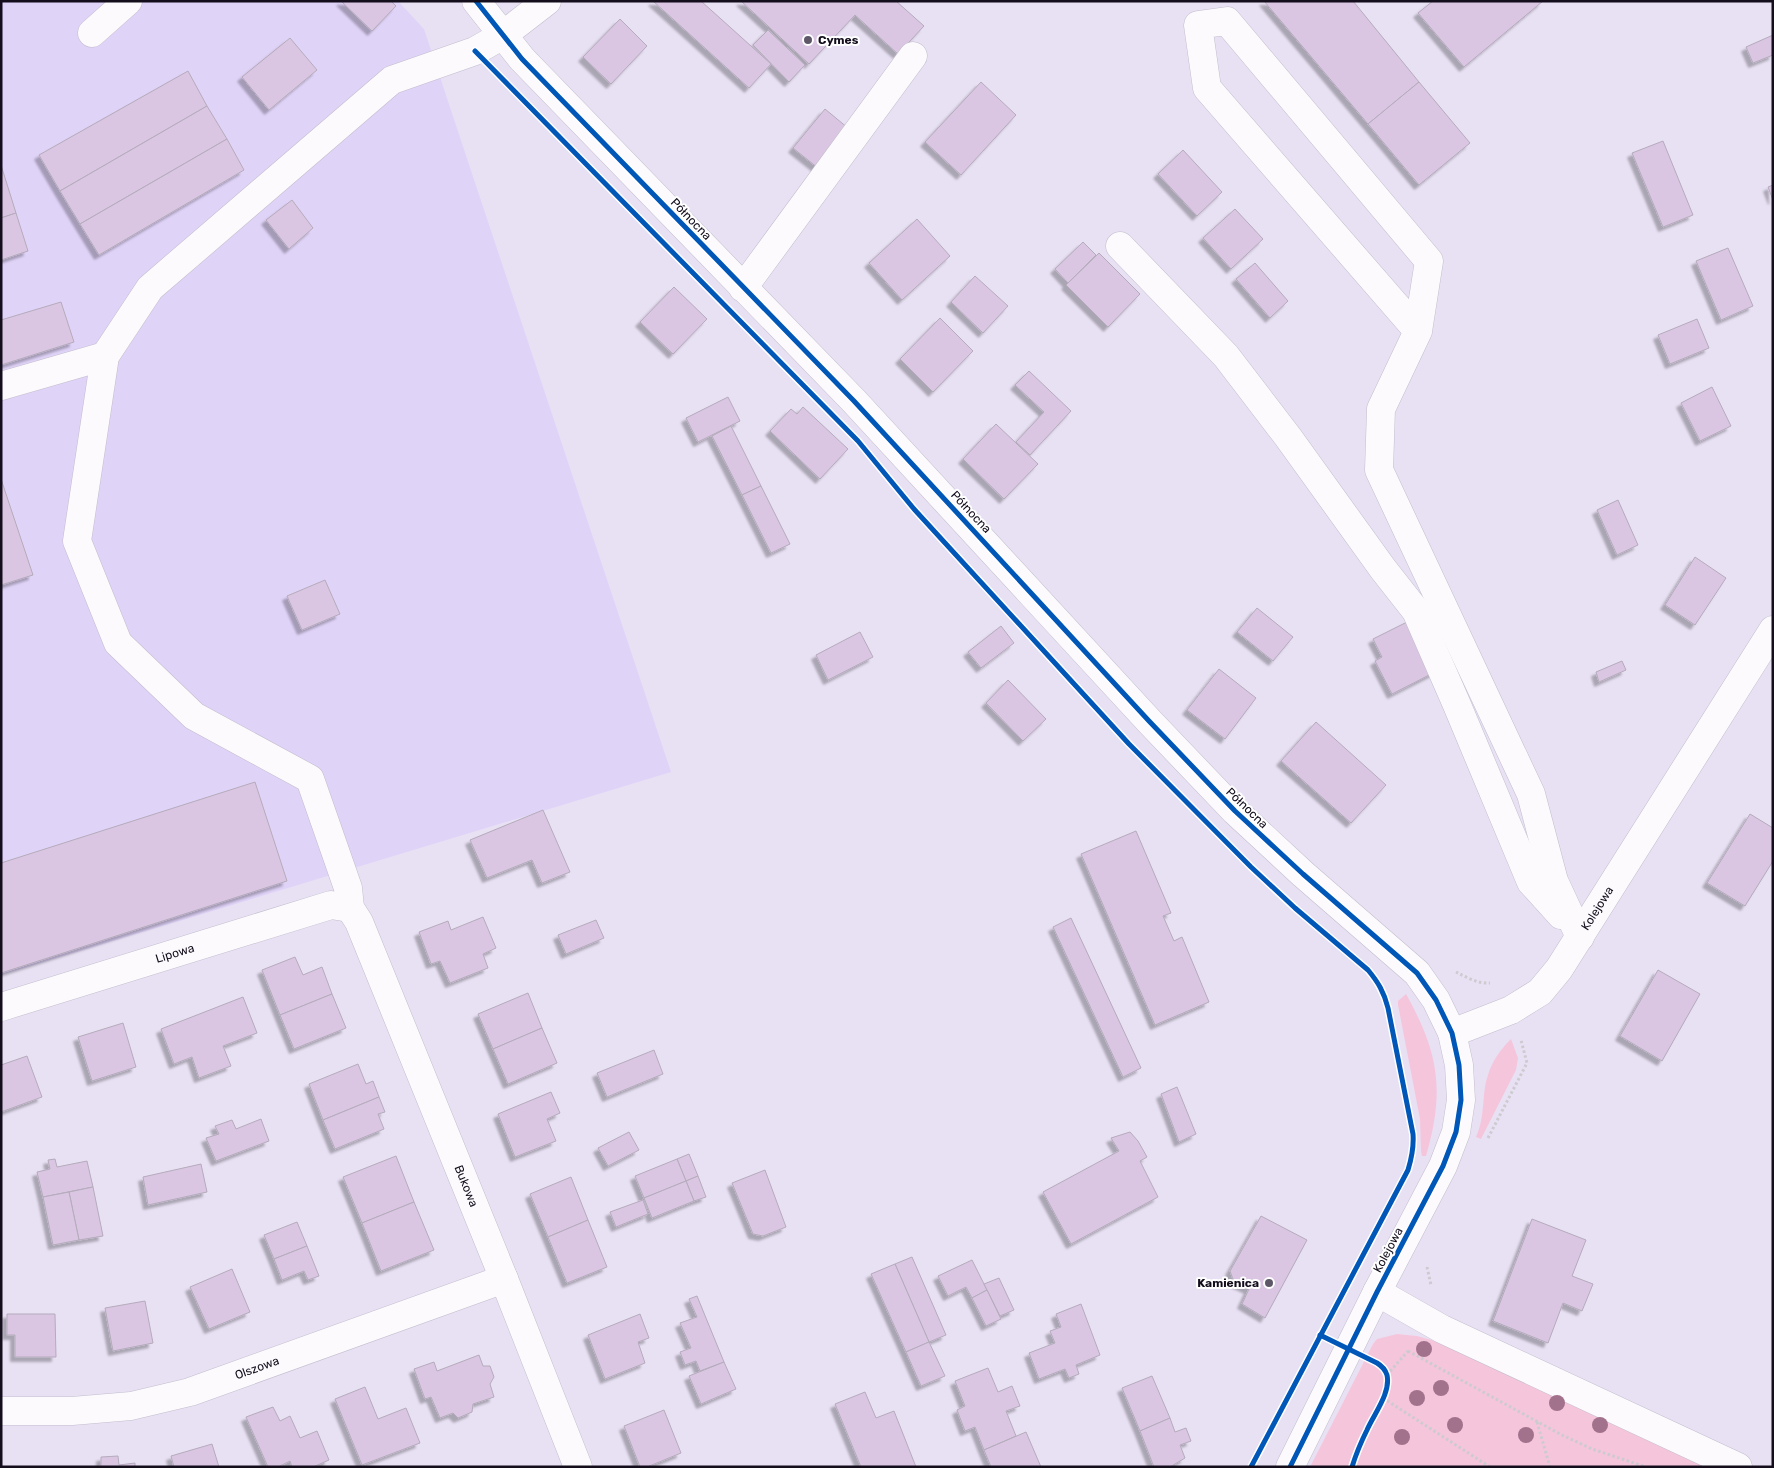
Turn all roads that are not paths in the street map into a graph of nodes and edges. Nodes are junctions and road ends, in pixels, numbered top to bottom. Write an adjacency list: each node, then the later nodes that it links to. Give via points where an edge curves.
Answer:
1 (128, 1): 4 (street)
2 (476, 1): 5 (street, Północna)
3 (547, 1): 5 (street)
4 (92, 33)
5 (503, 35): 8 (street, Północna, via 522,59); 10 (street, via 475,51 392,80 150,288)
6 (912, 56): 8 (street)
7 (1120, 246): 14 (street, via 1226,356 1416,611 1531,882)
8 (743, 288): 16 (street, Północna, via 880,429 1235,811 1417,973 1436,1000)
9 (1418, 331): 9 (street, via 1429,261 1227,21 1198,25 1207,88); 14 (street, via 1381,409 1379,470 1531,794 1554,881)
10 (105, 356): 11 (street); 13 (street, via 77,541 118,643 194,716 310,779 348,888)
11 (1, 386)
12 (1773, 630): 14 (street, Kolejowa)
13 (350, 908): 15 (street, Lipowa, via 331,905); 17 (street, Bukowa, via 359,922)
14 (1580, 937): 16 (street, Kolejowa, via 1540,992 1511,1010)
15 (1, 1007)
16 (1452, 1033): 18 (street, Kolejowa, via 1459,1065 1461,1100 1456,1132 1443,1166)
17 (504, 1279): 19 (street, Olszowa, via 190,1392 131,1406 72,1411); 20 (street, Bukowa)
18 (1377, 1292): 21 (street, Kolejowa); 22 (street, Kolejowa, via 1442,1329)
19 (1, 1411)
20 (578, 1467)
21 (1290, 1467)
22 (1738, 1467)

